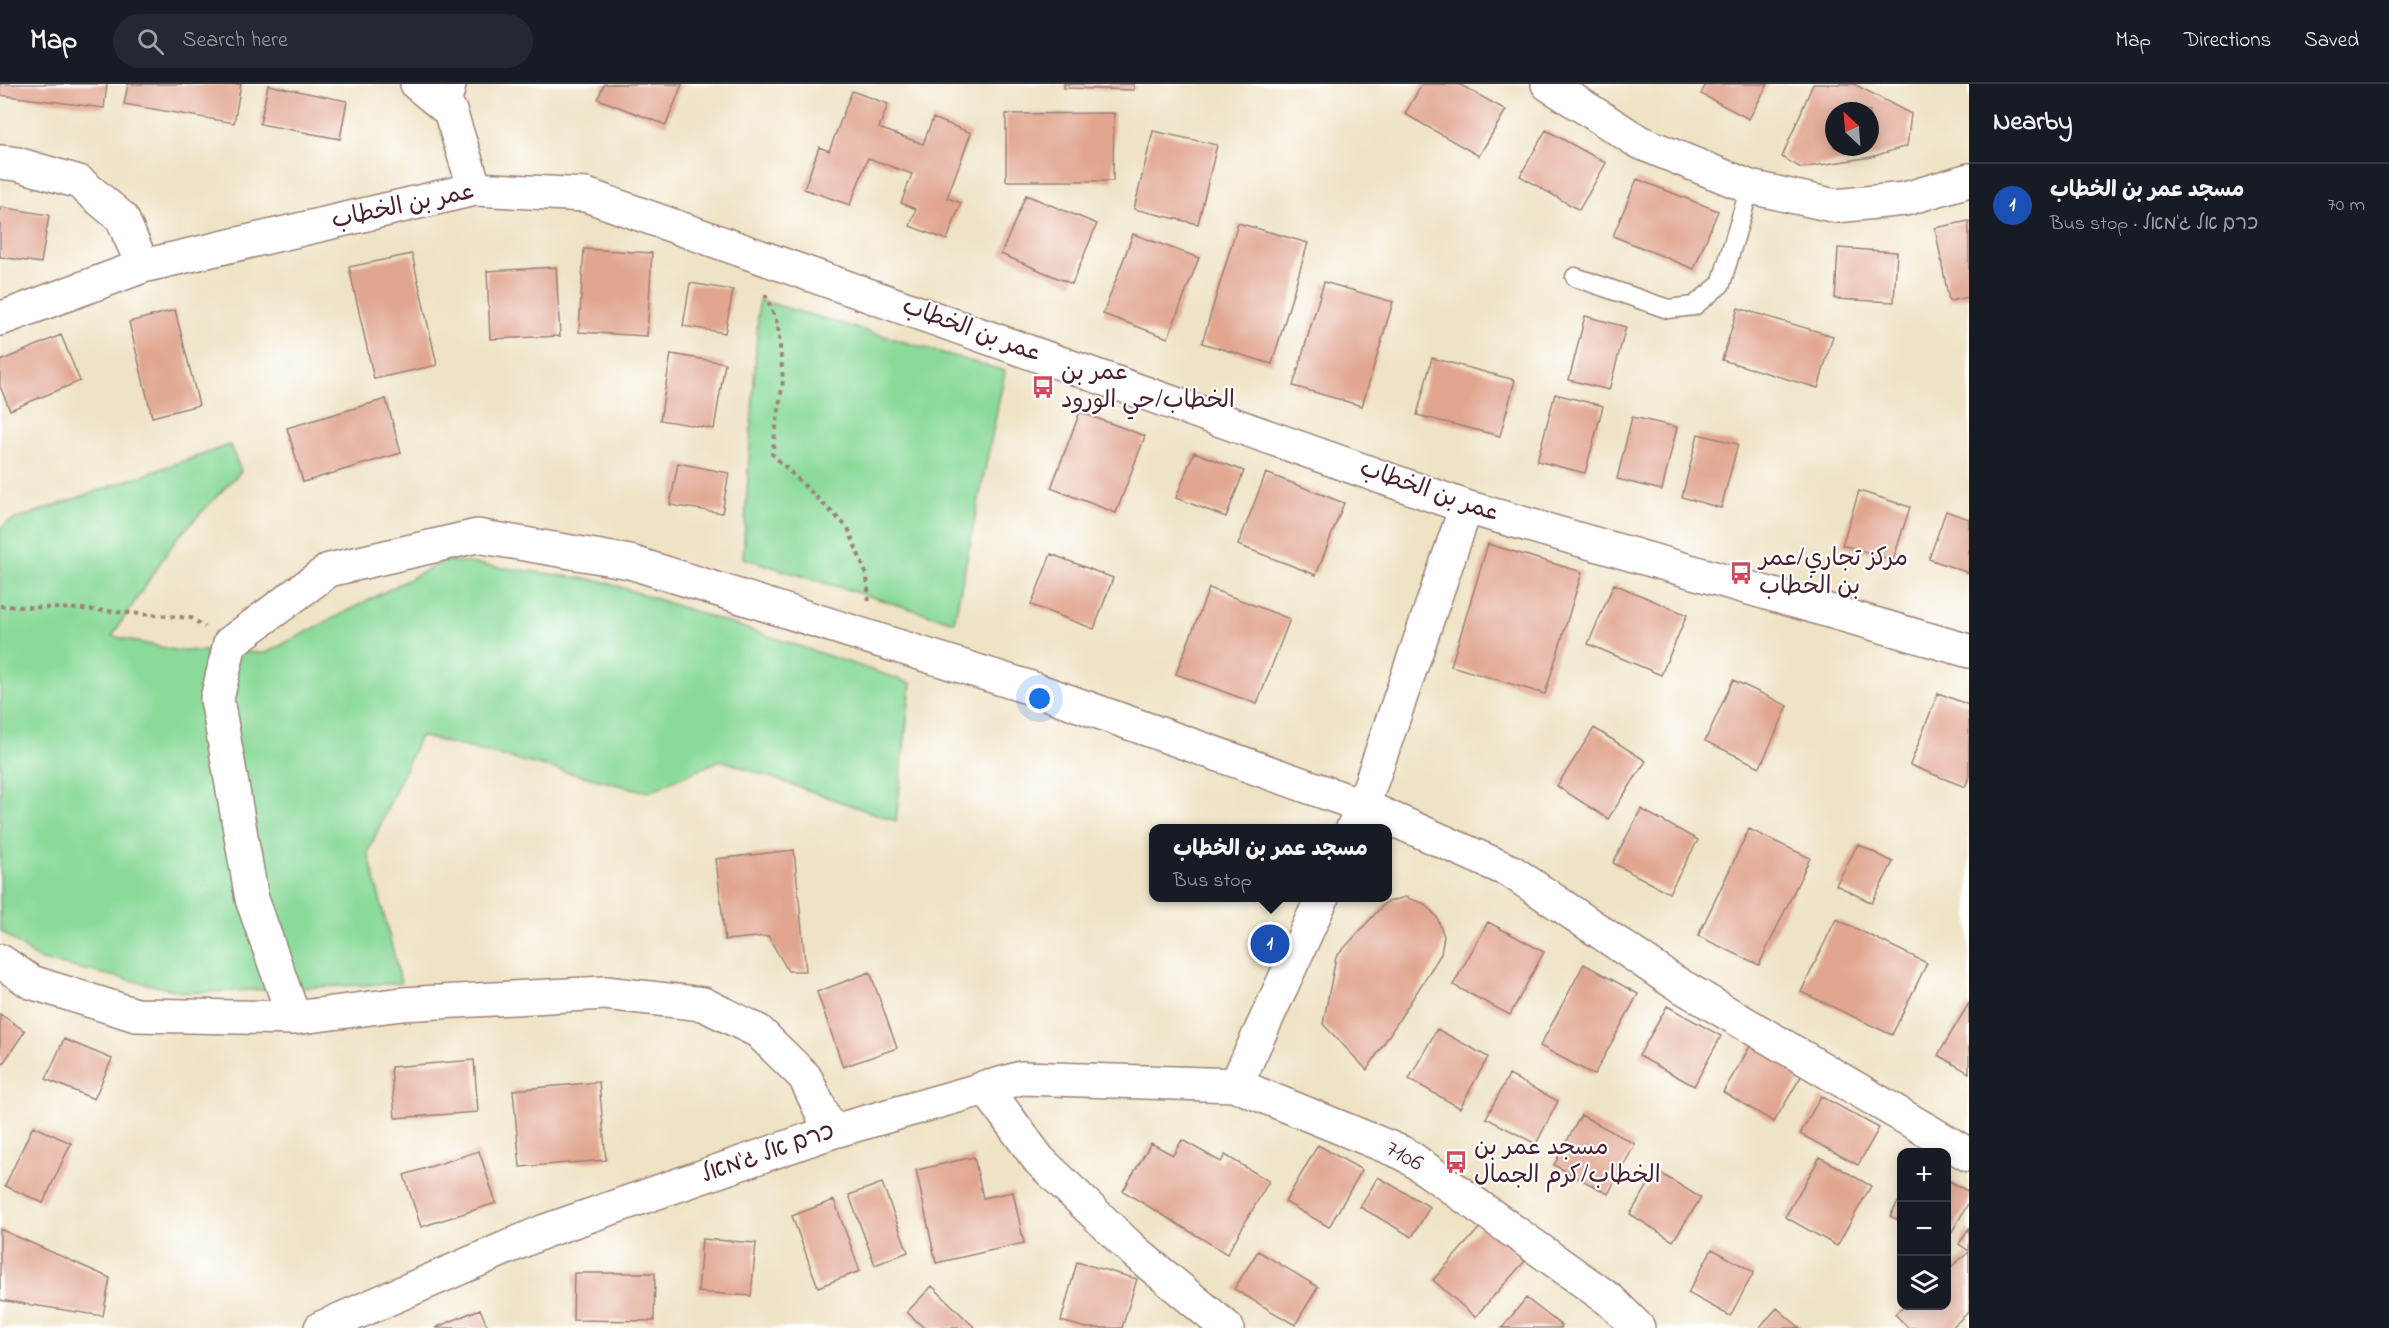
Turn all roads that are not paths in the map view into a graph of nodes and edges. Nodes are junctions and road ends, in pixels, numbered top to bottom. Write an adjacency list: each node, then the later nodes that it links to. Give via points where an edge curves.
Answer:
1 (417, 84): 3 (street)
2 (1548, 84): 6 (street, via 1639,142)
3 (453, 98): 7 (street)
4 (0, 162): 8 (street, via 79,182 122,218)
5 (1969, 180): 6 (street, via 1905,199 1836,206)
6 (1750, 188): 9 (lane, via 1721,284 1695,306 1668,309)
7 (475, 189): 8 (street, عمر بن الخطاب); 11 (street, عمر بن الخطاب, via 586,195)
8 (143, 266): 10 (street, عمر بن الخطاب)
9 (1575, 277)
10 (0, 319)
11 (1466, 507): 12 (street, عمر بن الخطاب); 13 (street)
12 (1969, 651)
13 (1358, 817): 14 (street); 18 (street, via 1032,688 630,562 477,536 329,570 230,644 217,699 252,899)
14 (1378, 824)
15 (1392, 829): 22 (street, via 1512,872 1671,980)
16 (1320, 902): 19 (street)
17 (0, 961): 18 (street, via 31,982 136,1015)
18 (294, 1018): 21 (street, via 402,1004 605,993 703,1004 758,1031 806,1077)
19 (1236, 1085): 20 (street, כרם אל ג'מאל, via 1022,1078); 25 (street, 7106, via 1405,1154 1610,1300)
20 (985, 1087): 21 (street, כרם אל ג'מאל); 24 (street, via 1039,1160 1135,1252)
21 (831, 1132): 23 (street, כרם אל ג'מאל, via 545,1231)
22 (1969, 1155)
23 (321, 1328)
24 (1227, 1328)
25 (1638, 1328)

